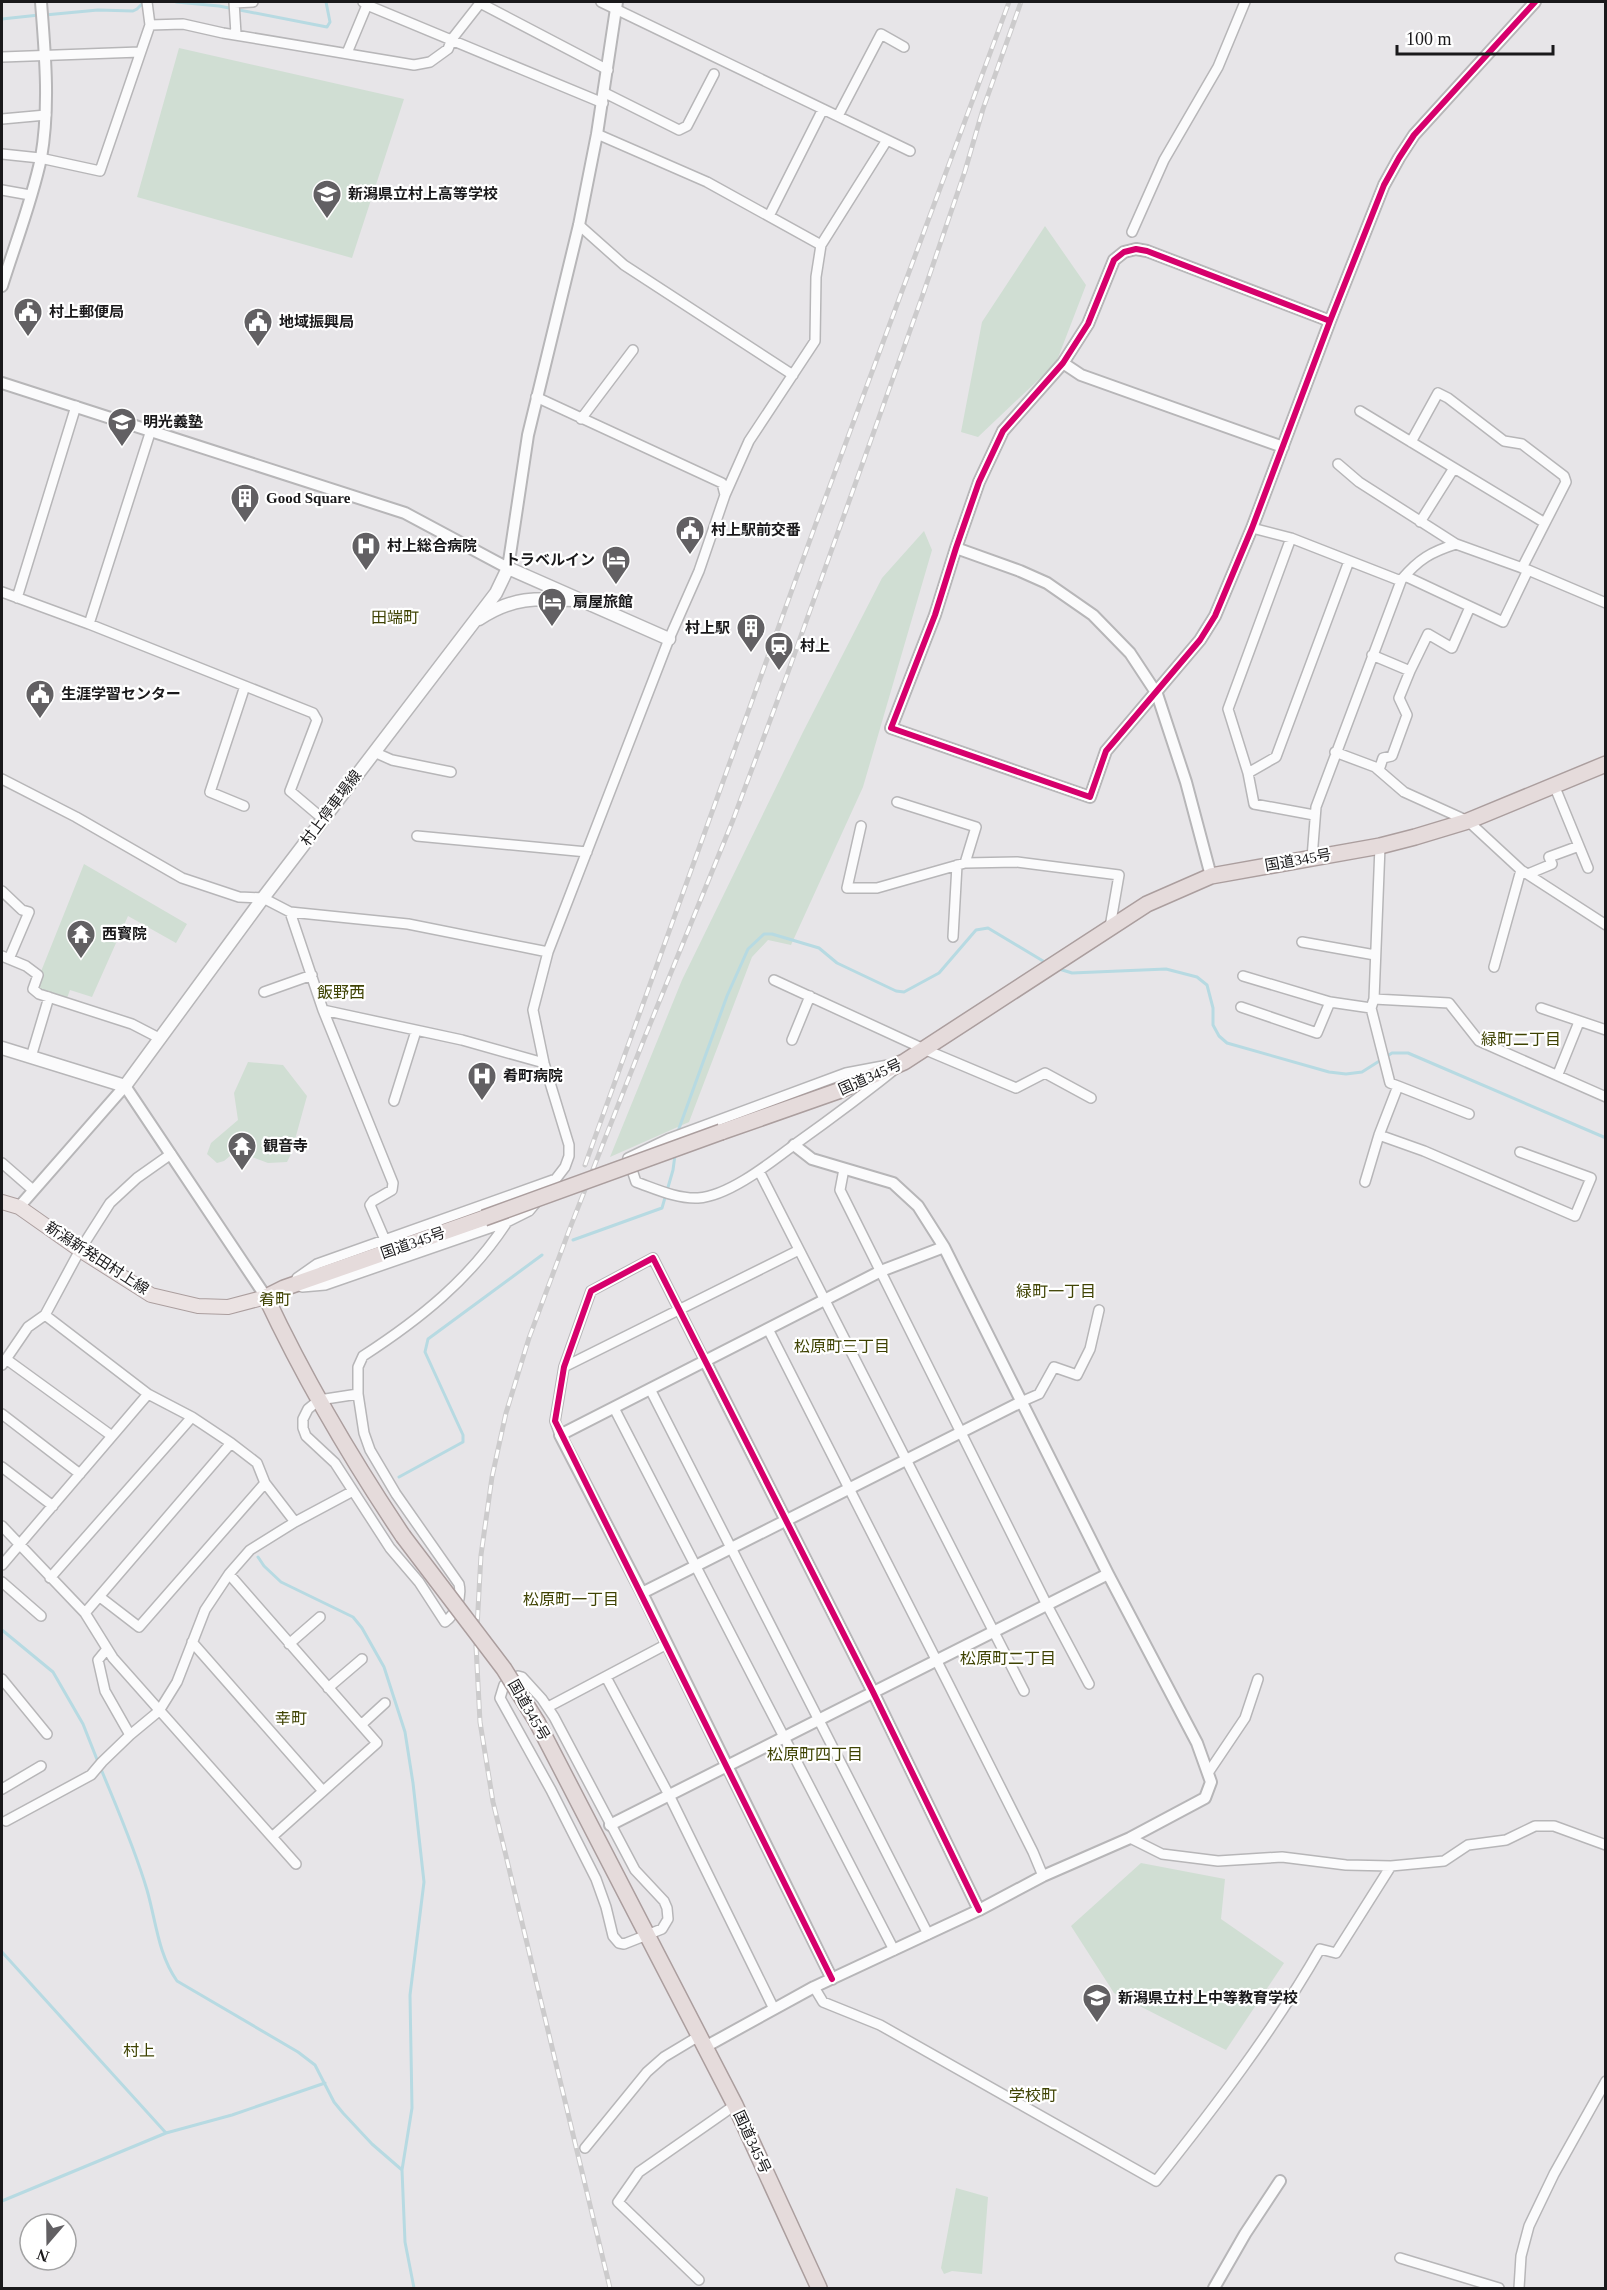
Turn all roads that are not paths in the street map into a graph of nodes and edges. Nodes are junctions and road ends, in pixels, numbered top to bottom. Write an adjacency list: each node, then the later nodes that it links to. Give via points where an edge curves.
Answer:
1 (41, 2): 17 (street)
2 (147, 2): 11 (street)
3 (234, 2): 4 (street); 12 (street)
4 (253, 2)
5 (480, 2): 13 (street); 19 (street)
6 (601, 2): 10 (street)
7 (1245, 2): 35 (street, via 1218,67 1164,160)
8 (1535, 2): 38 (street, via 1414,135 1399,158 1384,185)
9 (365, 3): 13 (street); 16 (street)
10 (617, 6): 19 (street); 22 (street)
11 (150, 25): 12 (street, via 183,24); 15 (street)
12 (236, 34): 16 (street)
13 (452, 39): 16 (street, via 442,55 414,65); 21 (street)
14 (904, 47): 24 (street, via 881,34)
15 (140, 52): 17 (street); 30 (street, via 100,171)
16 (347, 53)
17 (45, 54): 18 (street); 23 (street)
18 (2, 57)
19 (608, 70): 21 (street)
20 (714, 74): 21 (street, via 687,126 679,130)
21 (604, 98): 26 (street)
22 (823, 109): 24 (street); 33 (street)
23 (46, 115): 25 (street); 30 (street)
24 (838, 116): 27 (street)
25 (2, 118)
26 (597, 134): 33 (street, via 707,182); 34 (street)
27 (887, 140): 28 (street); 36 (street)
28 (910, 151)
29 (2, 154): 30 (street)
30 (40, 158): 32 (street)
31 (2, 190): 32 (street)
32 (30, 195): 37 (street)
33 (769, 216): 36 (street)
34 (579, 225): 41 (street, via 624,265); 43 (street)
35 (1132, 232)
36 (821, 245): 41 (street, via 815,341)
37 (2, 286)
38 (1330, 321): 40 (street, via 1136,249 1114,260 1088,324); 49 (street)
39 (633, 350): 46 (street)
40 (1064, 363): 49 (street, via 1081,375); 58 (street, via 1003,431 979,482)
41 (793, 375): 52 (street, via 749,441)
42 (2, 383): 44 (street)
43 (536, 398): 46 (street); 60 (street)
44 (76, 406): 47 (street); 64 (street)
45 (1360, 411): 48 (street)
46 (581, 419): 52 (street, via 722,483)
47 (151, 430): 60 (street, via 405,513); 68 (street)
48 (1411, 442): 51 (street); 54 (street, via 1438,393 1448,398 1504,441 1522,444 1564,476 1566,482)
49 (1283, 447): 55 (street)
50 (1338, 464): 53 (street)
51 (1454, 468): 53 (street); 54 (street)
52 (725, 495): 70 (street, via 699,571)
53 (1420, 522): 57 (street)
54 (1545, 523): 61 (street)
55 (1252, 528): 56 (street); 74 (street, via 1215,616)
56 (1291, 538): 59 (street); 80 (street, via 1228,709)
57 (1456, 544): 61 (street); 62 (street, via 1416,563)
58 (956, 548): 74 (street, via 1020,571 1070,598 1113,634); 74 (street, via 935,615 891,728 1090,797 1106,751)
59 (1348, 561): 62 (street); 80 (street, via 1276,757)
60 (508, 568): 65 (main road); 69 (main road, 村上停車場線, via 496,593)
61 (1525, 569): 66 (street); 67 (street, via 1503,622)
62 (1403, 579): 67 (street); 71 (street)
63 (2, 592): 64 (street)
64 (17, 598): 68 (street)
65 (581, 600): 69 (main road, via 537,598 503,605); 70 (main road)
66 (1605, 603)
67 (1470, 607): 72 (street, via 1452,648 1428,634)
68 (89, 624): 73 (street)
69 (472, 624): 75 (main road, 村上停車場線)
70 (669, 639): 92 (street)
71 (1372, 656): 72 (street); 76 (street)
72 (1410, 671): 78 (street, via 1399,698 1407,715 1392,756 1383,759)
73 (245, 686): 84 (street, via 210,792); 86 (street, via 313,713 317,720 290,791)
74 (1156, 694): 97 (street, via 1186,782)
75 (374, 752): 79 (street, via 392,760); 86 (main road, 村上停車場線)
76 (1335, 752): 78 (street); 85 (street)
77 (1605, 764): 82 (highway, 国道345号)
78 (1378, 770): 87 (street, via 1404,792)
79 (451, 772)
80 (1248, 773): 85 (street, via 1254,804)
81 (2, 779): 99 (street, via 182,878 238,897)
82 (1554, 785): 87 (highway, 国道345号); 91 (street)
83 (897, 802): 94 (street, via 976,826)
84 (244, 806)
85 (1314, 815): 93 (street)
86 (323, 819): 99 (main road, 村上停車場線)
87 (1468, 821): 90 (highway, 国道345号); 96 (street)
88 (861, 826): 94 (street, via 847,888 877,888)
89 (417, 836): 92 (street)
90 (1380, 846): 93 (highway, 国道345号); 106 (street)
91 (1579, 846): 95 (street); 96 (street, via 1549,857 1552,864)
92 (587, 852): 105 (street)
93 (1312, 858): 97 (highway, 国道345号)
94 (961, 864): 102 (street, via 1017,862 1119,875); 103 (street)
95 (1588, 868)
96 (1524, 872): 101 (street); 108 (street)
97 (1211, 876): 102 (highway, 国道345号, via 1147,904)
98 (2, 891): 107 (street, via 29,912)
99 (263, 898): 100 (street); 123 (main road, 村上停車場線)
100 (290, 912): 105 (street, via 408,924); 109 (street)
101 (1605, 925)
102 (1110, 927): 126 (highway, 国道345号)
103 (952, 937)
104 (1302, 942): 106 (street)
105 (548, 952): 129 (street, via 533,1010)
106 (1375, 955): 116 (street)
107 (5, 957): 114 (street, via 38,975 33,989)
108 (1494, 967)
109 (312, 975): 112 (street); 119 (street)
110 (1243, 976): 115 (street)
111 (774, 980): 113 (street)
112 (264, 992)
113 (810, 996): 124 (street); 126 (street)
114 (49, 997): 123 (street, via 132,1024); 127 (street)
115 (1330, 1002): 116 (street); 117 (street, via 1317,1033)
116 (1372, 1003): 130 (street, via 1449,1003 1479,1041); 132 (street, via 1390,1083)
117 (1241, 1007)
118 (1541, 1008): 120 (street)
119 (323, 1010): 122 (street); 150 (street, via 393,1183 392,1190 370,1205)
120 (1580, 1022): 121 (street); 130 (street)
121 (1605, 1030)
122 (416, 1031): 129 (street); 135 (street)
123 (161, 1039): 131 (main road, 村上停車場線)
124 (792, 1040)
125 (2, 1048): 127 (main road)
126 (926, 1050): 128 (highway, 国道345号); 134 (street, via 1016,1088 1045,1074)
127 (31, 1057): 131 (main road)
128 (904, 1062): 138 (street); 143 (street, via 846,1073 668,1139 628,1158 636,1182 699,1198 719,1193); 155 (highway, 国道345号, bridge, via 838,1091)
129 (544, 1063): 144 (street, via 569,1145 565,1167)
130 (1558, 1074): 133 (street)
131 (124, 1086): 140 (street); 146 (street)
132 (1398, 1086): 136 (street); 137 (street)
133 (1605, 1097)
134 (1091, 1098)
135 (394, 1101)
136 (1469, 1114)
137 (1379, 1135): 139 (street, via 1575,1216 1592,1178); 145 (street)
138 (794, 1145): 142 (street, via 812,1159); 143 (street)
139 (1520, 1152)
140 (171, 1154): 152 (street, via 121,1190); 156 (street)
141 (2, 1163): 146 (street)
142 (844, 1169): 151 (street, via 893,1184 918,1206); 154 (street, via 840,1190)
143 (759, 1171): 153 (street)
144 (555, 1180): 149 (street, via 529,1211); 150 (street)
145 (1365, 1182)
146 (33, 1190): 148 (street)
147 (2, 1202): 148 (main road, 新潟新発田村上線)
148 (19, 1207): 152 (main road, 新潟新発田村上線)
149 (507, 1222): 155 (street, via 325,1286); 167 (street, via 481,1258 428,1311 361,1358)
150 (385, 1240): 155 (street, via 317,1264)
151 (944, 1247): 154 (street); 169 (street)
152 (80, 1250): 156 (main road, 新潟新発田村上線, via 152,1295 198,1306 228,1307); 160 (street)
153 (799, 1250): 157 (street); 158 (street)
154 (881, 1272): 157 (street); 173 (street)
155 (284, 1288): 156 (highway, 国道345号)
156 (266, 1297): 168 (highway, 国道345号)
157 (825, 1301): 161 (street); 177 (street)
158 (680, 1310): 162 (street); 164 (street); 164 (street, via 653,1258 591,1291)
159 (1099, 1310): 169 (street, via 1090,1349 1077,1375 1054,1367 1039,1394)
160 (45, 1315): 163 (street, via 28,1327); 166 (street)
161 (768, 1329): 162 (street); 181 (street)
162 (705, 1361): 165 (street); 184 (street)
163 (4, 1362): 175 (street)
164 (564, 1367): 174 (street, via 555,1420)
165 (650, 1389): 170 (street); 188 (street)
166 (148, 1394): 172 (street); 175 (street)
167 (358, 1394): 168 (street); 182 (street, via 370,1450 459,1584 460,1596 452,1617 445,1622)
168 (319, 1400): 182 (street, via 308,1409 303,1428 306,1436 335,1463); 239 (highway, 国道345号, bridge, via 370,1487 504,1669 537,1722)
169 (1023, 1401): 173 (street); 192 (street)
170 (614, 1408): 174 (street); 190 (street)
171 (2, 1414): 179 (street)
172 (192, 1417): 176 (street); 193 (street)
173 (961, 1432): 177 (street); 197 (street)
174 (560, 1435): 195 (street)
175 (112, 1436): 179 (street)
176 (231, 1443): 180 (street, via 257,1463); 196 (street)
177 (906, 1460): 181 (street); 201 (street)
178 (2, 1467): 183 (street)
179 (80, 1474): 183 (street)
180 (265, 1483): 185 (street); 196 (street, via 139,1627)
181 (849, 1489): 184 (street); 207 (street)
182 (353, 1491): 185 (street)
183 (53, 1506): 187 (street)
184 (786, 1521): 188 (street); 214 (street)
185 (295, 1522): 191 (street, via 250,1550)
186 (2, 1526): 187 (street)
187 (20, 1544): 189 (street); 193 (street)
188 (731, 1548): 190 (street); 218 (street)
189 (2, 1564)
190 (695, 1566): 195 (street); 222 (street)
191 (229, 1574): 202 (street, via 205,1610); 203 (street)
192 (1108, 1574): 197 (street); 225 (street, via 1197,1743)
193 (50, 1578): 198 (street)
194 (2, 1582): 199 (street)
195 (642, 1593): 204 (street)
196 (100, 1597): 198 (street)
197 (1047, 1605): 201 (street); 211 (street)
198 (85, 1613): 205 (street)
199 (40, 1616)
200 (320, 1617): 203 (street)
201 (994, 1632): 207 (street); 213 (street)
202 (192, 1642): 217 (street, via 177,1682); 227 (street)
203 (289, 1644): 212 (street)
204 (667, 1644): 208 (street); 224 (street)
205 (106, 1648): 217 (street); 221 (street, via 98,1660 105,1691)
206 (362, 1659): 212 (street)
207 (938, 1660): 214 (street); 236 (street)
208 (606, 1677): 216 (street); 228 (street)
209 (2, 1679): 220 (street)
210 (1258, 1679): 225 (street, via 1245,1718)
211 (1089, 1684)
212 (328, 1688): 219 (street)
213 (1024, 1691)
214 (873, 1692): 218 (street); 237 (street)
215 (385, 1703): 219 (street)
216 (548, 1707): 230 (street); 239 (street, via 522,1677 501,1689 500,1698 596,1879 613,1936 624,1944)
217 (159, 1711): 221 (street); 231 (street)
218 (818, 1720): 222 (street); 238 (street)
219 (361, 1725): 227 (street, via 377,1743)
220 (47, 1734)
221 (130, 1735): 229 (street, via 91,1775)
222 (784, 1737): 224 (street); 240 (street)
223 (41, 1766): 226 (street)
224 (726, 1766): 228 (street); 241 (street)
225 (1208, 1773): 232 (street, via 1211,1782 1205,1798)
226 (2, 1789)
227 (324, 1791): 231 (street)
228 (669, 1795): 230 (street); 243 (street)
229 (3, 1822)
230 (610, 1825): 239 (street, via 635,1870 667,1908 667,1924)
231 (273, 1836): 234 (street)
232 (1130, 1839): 235 (street, via 1162,1854 1218,1861 1282,1857); 236 (street)
233 (1605, 1845): 235 (street, via 1554,1826 1535,1826 1506,1840 1468,1845 1444,1861)
234 (296, 1864)
235 (1391, 1866): 242 (street, via 1336,1953 1320,1949 1298,1988 1207,2118 1156,2181 880,2025 823,2002)
236 (1043, 1876): 237 (street)
237 (980, 1910): 238 (street)
238 (928, 1934): 240 (street)
239 (649, 1936): 244 (highway, 国道345号)
240 (894, 1950): 241 (street)
241 (832, 1979): 242 (street)
242 (814, 1987): 243 (street)
243 (774, 2009): 244 (street)
244 (702, 2042): 246 (highway, 国道345号); 247 (street, via 664,2057)
245 (1605, 2081): 254 (street, via 1529,2226 1521,2256)
246 (735, 2104): 250 (street, via 639,2172 618,2202); 251 (highway, 国道345号)
247 (585, 2148)
248 (1280, 2181): 252 (street)
249 (1400, 2258): 253 (street)
250 (699, 2280)
251 (819, 2289)
252 (1215, 2289)
253 (1499, 2289)
254 (1519, 2289)

